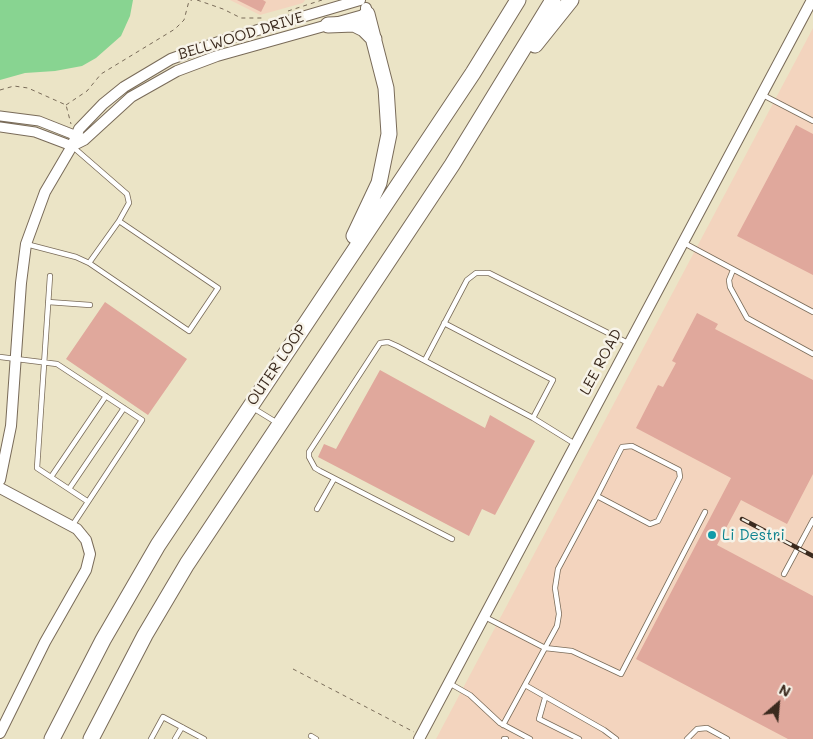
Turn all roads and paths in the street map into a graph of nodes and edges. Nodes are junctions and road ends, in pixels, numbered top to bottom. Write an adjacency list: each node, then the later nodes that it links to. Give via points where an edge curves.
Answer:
1 (192, 0): 17 (path, via 188,1 184,20 175,29 101,74 87,91)
2 (197, 0): 11 (path, via 241,18)
3 (322, 0): 10 (path)
4 (338, 0): 12 (street)
5 (518, 0): 29 (highway, OUTER LOOP)
6 (552, 0): 16 (highway)
7 (571, 0): 16 (highway)
8 (812, 0): 15 (street, LEE ROAD)
9 (364, 5): 12 (street, BELLWOOD DRIVE); 12 (street, BELLWOOD DRIVE); 13 (highway)
10 (286, 12)
11 (267, 18)
12 (326, 18): 13 (highway, via 354,24); 21 (street, BELLWOOD DRIVE, via 177,70 131,97); 21 (street, BELLWOOD DRIVE, via 203,47 159,65 112,96 86,121)
13 (374, 39): 29 (highway, via 389,103 387,152 374,196)
14 (0, 90): 17 (path, via 14,86 28,88)
15 (760, 93): 19 (lane); 24 (street, LEE ROAD)
16 (496, 95): 44 (highway)
17 (66, 105): 21 (path)
18 (0, 116): 21 (street, via 34,119)
19 (813, 121)
20 (0, 127): 22 (street, via 35,132)
21 (80, 138): 22 (street, BELLWOOD DRIVE)
22 (72, 146): 23 (lane, via 127,194 129,202); 25 (street, via 45,192)
23 (119, 221): 26 (lane); 26 (lane, via 218,288 189,331)
24 (682, 242): 27 (lane); 34 (street, LEE ROAD)
25 (26, 244): 26 (lane); 37 (street)
26 (89, 263)
27 (733, 270): 32 (lane); 35 (lane, via 730,287 747,318)
28 (50, 276): 30 (lane)
29 (321, 300): 41 (highway, OUTER LOOP)
30 (48, 302): 31 (lane); 38 (lane)
31 (90, 305)
32 (813, 312)
33 (444, 323): 34 (lane, via 466,280 476,273 489,273); 39 (lane); 43 (lane, via 553,380)
34 (628, 343): 45 (street, LEE ROAD)
35 (813, 354)
36 (0, 357): 37 (lane)
37 (15, 358): 38 (lane); 48 (street, via 10,433)
38 (44, 360): 40 (lane, via 60,366); 46 (lane, via 37,468)
39 (424, 360): 43 (lane); 47 (lane, via 388,342 380,343 372,351 309,452 315,468)
40 (106, 396): 42 (lane); 46 (lane)
41 (250, 406): 44 (lane); 72 (highway, OUTER LOOP, via 143,569)
42 (124, 408): 50 (lane); 52 (lane, via 142,420)
43 (533, 418): 45 (lane)
44 (279, 424): 73 (highway, via 173,587)
45 (575, 444): 61 (street, LEE ROAD)
46 (51, 477): 50 (lane)
47 (334, 479): 53 (lane); 59 (lane)
48 (0, 480)
49 (0, 488): 56 (street)
50 (69, 489): 52 (lane)
51 (597, 496): 51 (lane, via 622,447 632,446 679,470 680,477 658,521 650,524); 62 (lane, via 558,569 555,588 558,621)
52 (87, 501): 56 (lane)
53 (317, 509)
54 (706, 512): 62 (lane, via 621,674 572,651)
55 (813, 520): 57 (lane)
56 (72, 526): 69 (street, via 83,535 88,545 90,557 87,566)
57 (806, 533): 58 (lane); 60 (lane)
58 (813, 536)
59 (452, 539)
60 (784, 574)
61 (484, 616): 62 (lane); 64 (street, LEE ROAD)
62 (545, 648): 65 (lane)
63 (292, 669): 71 (path)
64 (449, 683): 67 (lane, via 470,695); 71 (street, LEE ROAD)
65 (525, 685): 66 (lane); 67 (lane)
66 (545, 698): 79 (lane, via 539,719); 80 (lane)
67 (503, 725): 78 (lane)
68 (182, 727): 74 (lane, via 163,718); 75 (lane); 76 (lane)
69 (0, 733)
70 (311, 736): 77 (lane)
71 (420, 738)
72 (52, 739)
73 (91, 739)
74 (151, 739)
75 (175, 739)
76 (204, 739)
77 (316, 739)
78 (530, 739)
79 (579, 739)
80 (616, 739)
81 (687, 739): 82 (lane, via 697,729 708,728)
82 (727, 739)

